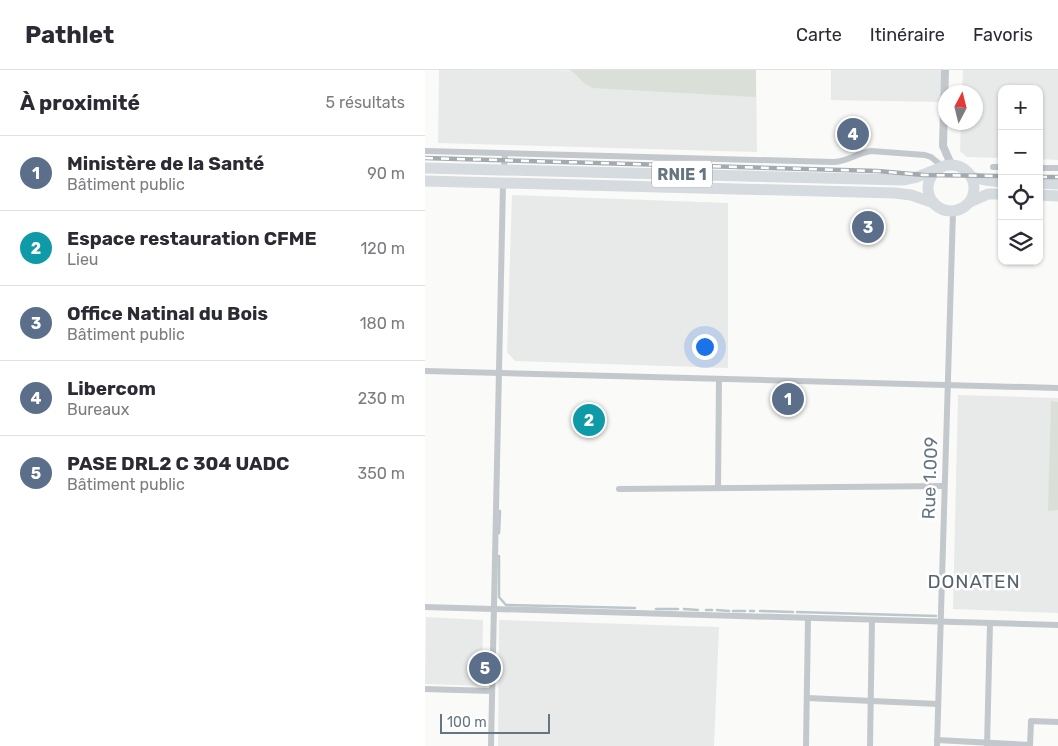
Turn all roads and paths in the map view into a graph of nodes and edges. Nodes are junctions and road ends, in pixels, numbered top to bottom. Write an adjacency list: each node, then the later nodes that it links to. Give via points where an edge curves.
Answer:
1 (945, 70): 4 (street)
2 (425, 151): 3 (street)
3 (505, 154): 4 (street, via 833,162 871,151 925,155); 10 (street)
4 (943, 166): 10 (highway, RNIE 1, via 903,180); 11 (highway, via 965,168); 21 (highway, via 932,175 928,184)
5 (993, 167): 7 (street)
6 (425, 168): 10 (highway, RNIE 1)
7 (998, 168)
8 (1043, 168): 9 (street)
9 (1058, 168)
10 (505, 170)
11 (972, 177): 13 (highway); 20 (highway, via 975,190)
12 (425, 181): 14 (highway, RNIE 1)
13 (998, 182)
14 (503, 183): 21 (highway, RNIE 1, via 895,193); 24 (street)
15 (1043, 183): 16 (highway)
16 (1058, 184)
17 (998, 194): 20 (highway, via 988,194)
18 (1043, 195): 19 (highway)
19 (1058, 196)
20 (970, 202): 22 (highway)
21 (934, 203): 22 (highway, RNIE 1, via 943,210)
22 (953, 211): 26 (street, Rue 1.009)
23 (425, 371): 24 (street)
24 (499, 373): 25 (street); 32 (street)
25 (719, 378): 26 (street); 29 (street)
26 (948, 385): 27 (street); 28 (street, Rue 1.009)
27 (1058, 388)
28 (944, 486): 29 (street); 35 (street, Rue 1.009)
29 (718, 488): 30 (street)
30 (619, 489)
31 (425, 607): 32 (street)
32 (494, 609): 33 (street); 39 (street)
33 (808, 618): 34 (street); 40 (street)
34 (872, 620): 35 (street); 41 (street)
35 (941, 622): 36 (street); 42 (street, Rue 1.009)
36 (990, 623): 37 (street); 45 (street)
37 (1058, 625)
38 (425, 689): 39 (street)
39 (492, 691): 46 (street)
40 (807, 698): 41 (street); 47 (street)
41 (871, 701): 42 (street); 48 (street)
42 (938, 704): 44 (street, Rue 1.009)
43 (1058, 722): 49 (street, via 1031,721)
44 (937, 743): 45 (street)
45 (987, 744): 49 (street)
46 (491, 746)
47 (806, 746)
48 (870, 746)
49 (1031, 746)

